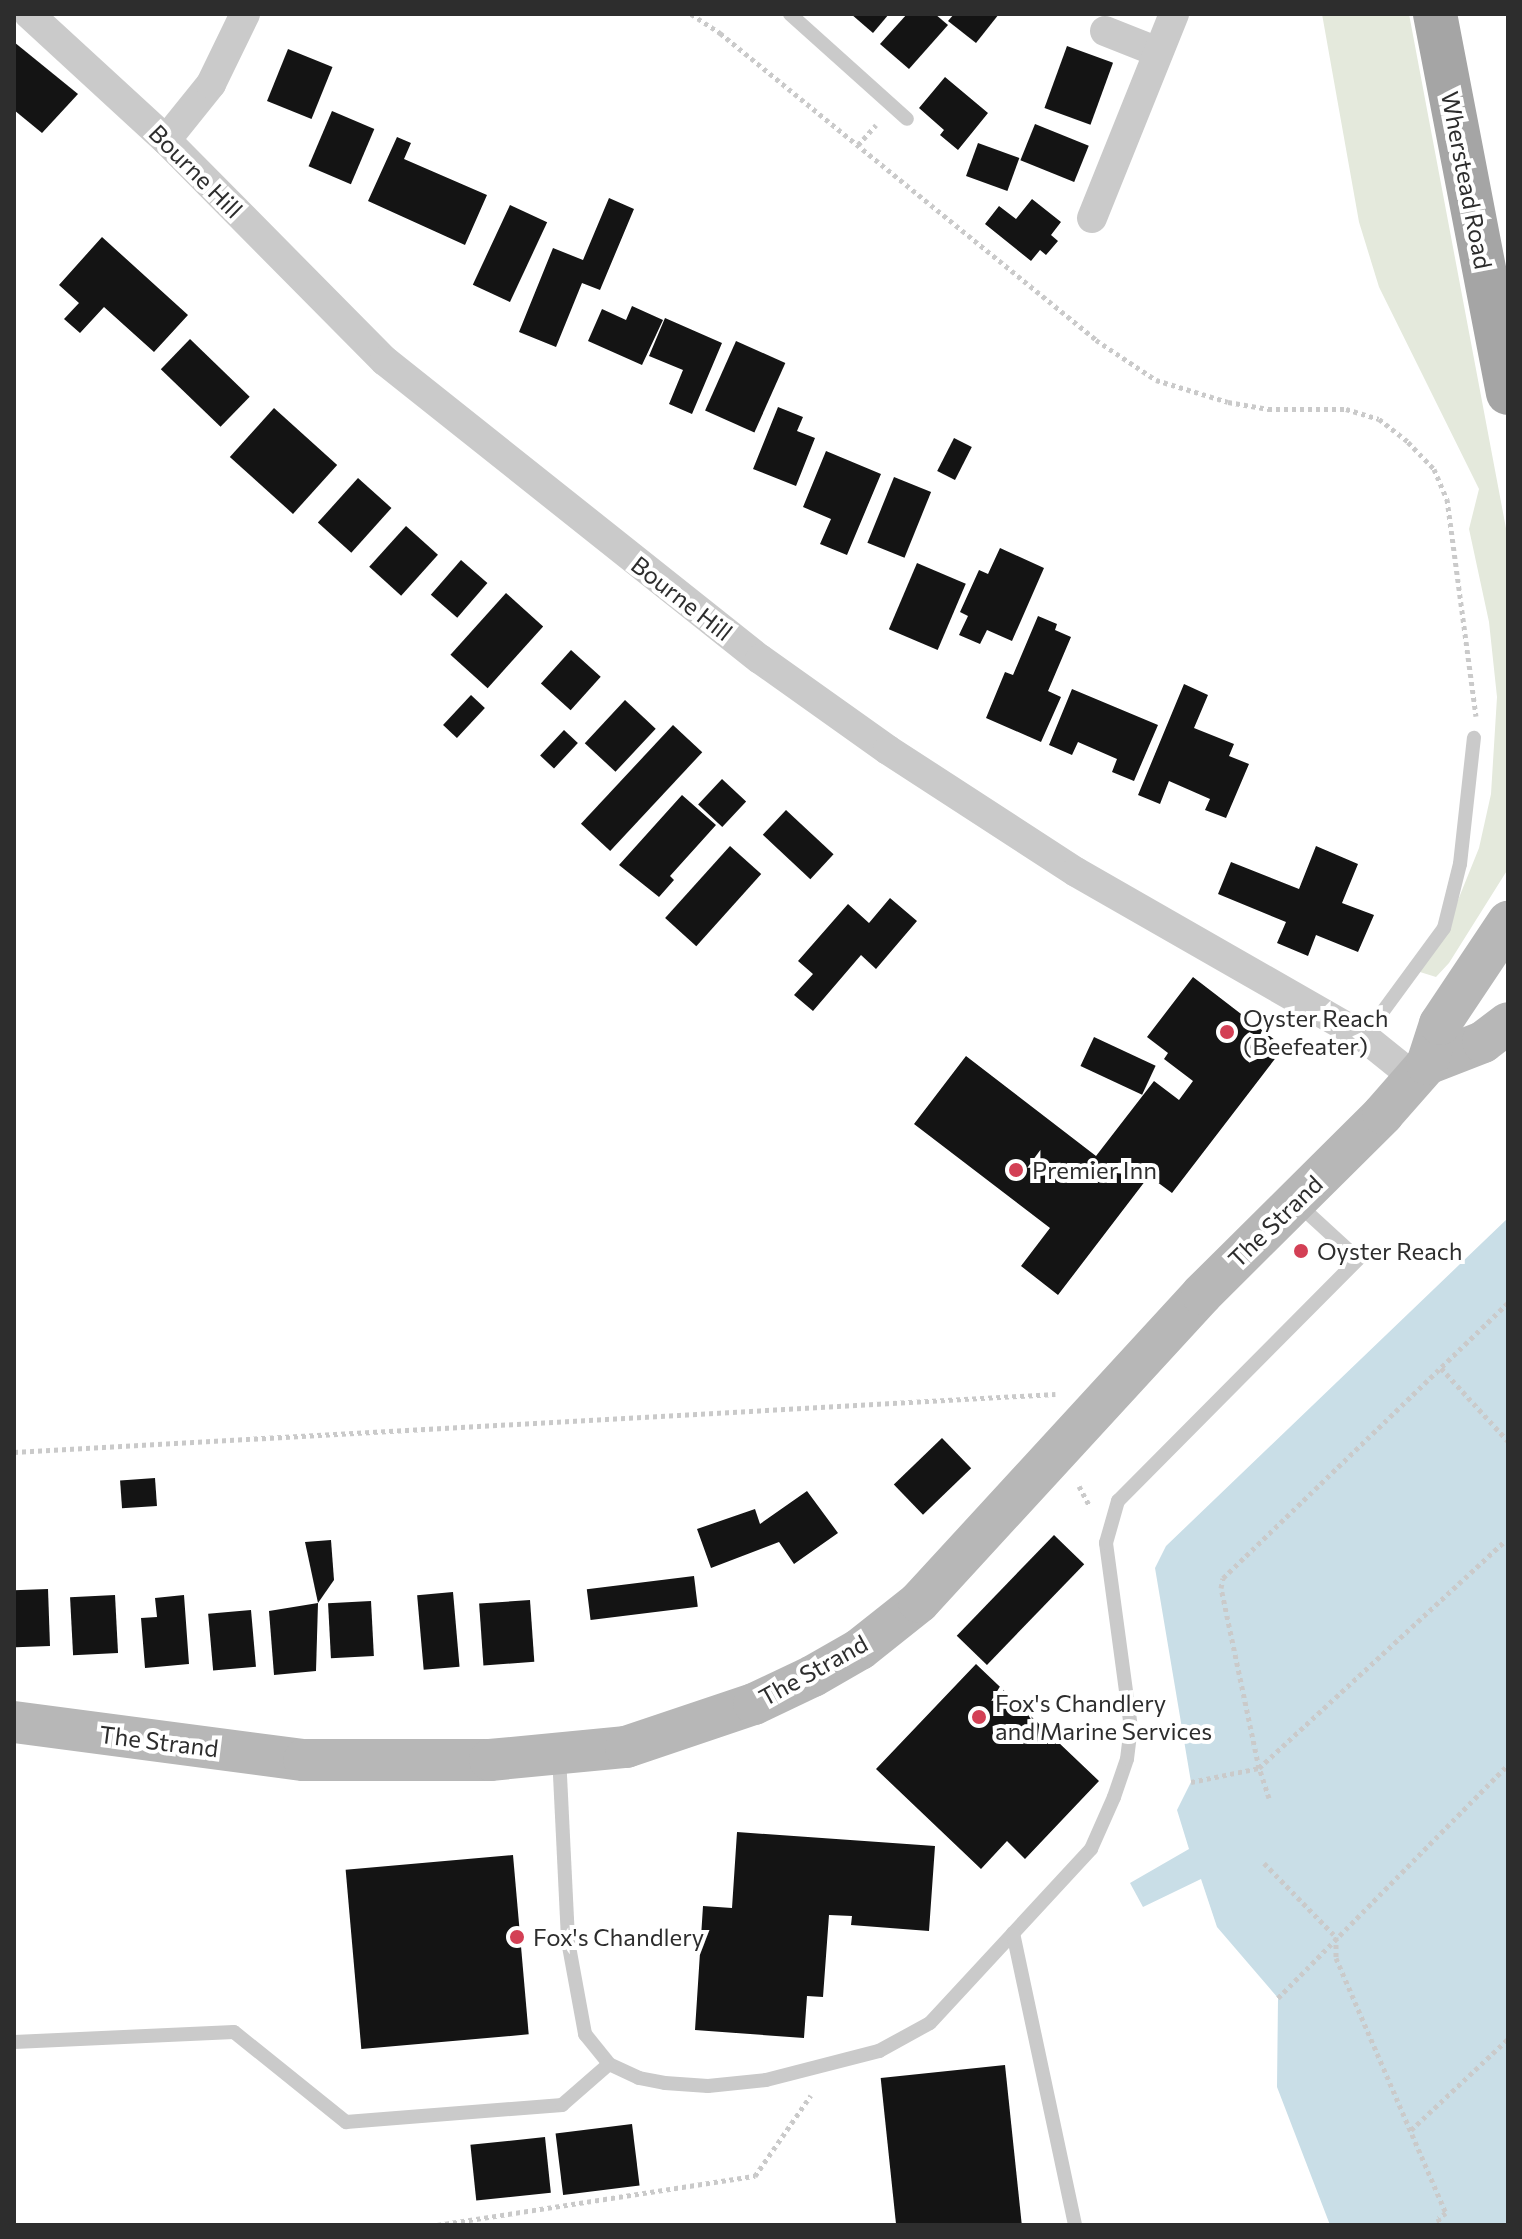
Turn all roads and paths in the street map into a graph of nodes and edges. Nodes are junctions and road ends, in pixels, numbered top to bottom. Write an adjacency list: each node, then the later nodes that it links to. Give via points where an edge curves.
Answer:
1 (29, 14): 10 (street, Bourne Hill)
2 (245, 14): 10 (street, via 211,84)
3 (691, 14): 13 (path, via 1096,340 1156,380 1268,409 1346,409 1379,419 1408,442 1434,469 1447,499 1477,709)
4 (790, 14): 9 (lane)
5 (1174, 14): 8 (street)
6 (1435, 14): 12 (main road, Wherstead Road)
7 (1105, 31): 8 (street)
8 (1158, 52): 11 (street)
9 (907, 119)
10 (166, 140): 16 (street, Bourne Hill, via 385,361 760,659 1076,872)
11 (1092, 218)
12 (1508, 393)
13 (1474, 738): 16 (lane, via 1460,864 1444,928)
14 (1508, 922): 17 (main road, The Strand, via 1440,1024)
15 (1508, 1023): 17 (main road, The Strand, via 1483,1042)
16 (1364, 1037): 17 (street, Bourne Hill)
17 (1421, 1071): 18 (main road, The Strand)
18 (1295, 1201): 21 (main road, The Strand); 26 (lane, via 1358,1259 1118,1501)
19 (1508, 1303): 20 (path)
20 (1441, 1368): 22 (path); 30 (path, via 1223,1578)
21 (1113, 1391): 23 (path); 24 (main road, The Strand)
22 (1508, 1441)
23 (14, 1452)
24 (1056, 1452): 26 (path, via 1087,1496 1096,1534); 28 (main road, The Strand, via 919,1602 860,1649 754,1704 626,1747)
25 (1504, 1542): 30 (path)
26 (1106, 1543): 34 (lane, via 1131,1728 1127,1759 1091,1849)
27 (14, 1722): 28 (main road, The Strand, via 304,1760 490,1760)
28 (559, 1754): 39 (lane, via 568,1941 585,2034)
29 (1508, 1765): 35 (path)
30 (1259, 1768): 31 (path); 32 (path)
31 (1191, 1782)
32 (1269, 1798)
33 (1264, 1863): 35 (path)
34 (1013, 1933): 40 (lane, via 930,2023 879,2051); 43 (lane)
35 (1336, 1937): 36 (path); 41 (path, via 1336,1958)
36 (1278, 1998)
37 (1508, 2039): 41 (path)
38 (14, 2042): 39 (lane, via 234,2032 346,2122 562,2105)
39 (609, 2064): 40 (lane, via 639,2078 708,2086 766,2080)
40 (832, 2064): 42 (path, via 755,2176)
41 (1411, 2130): 44 (path, via 1446,2213 1438,2218)
42 (437, 2225)
43 (1075, 2225)
44 (1441, 2225)

